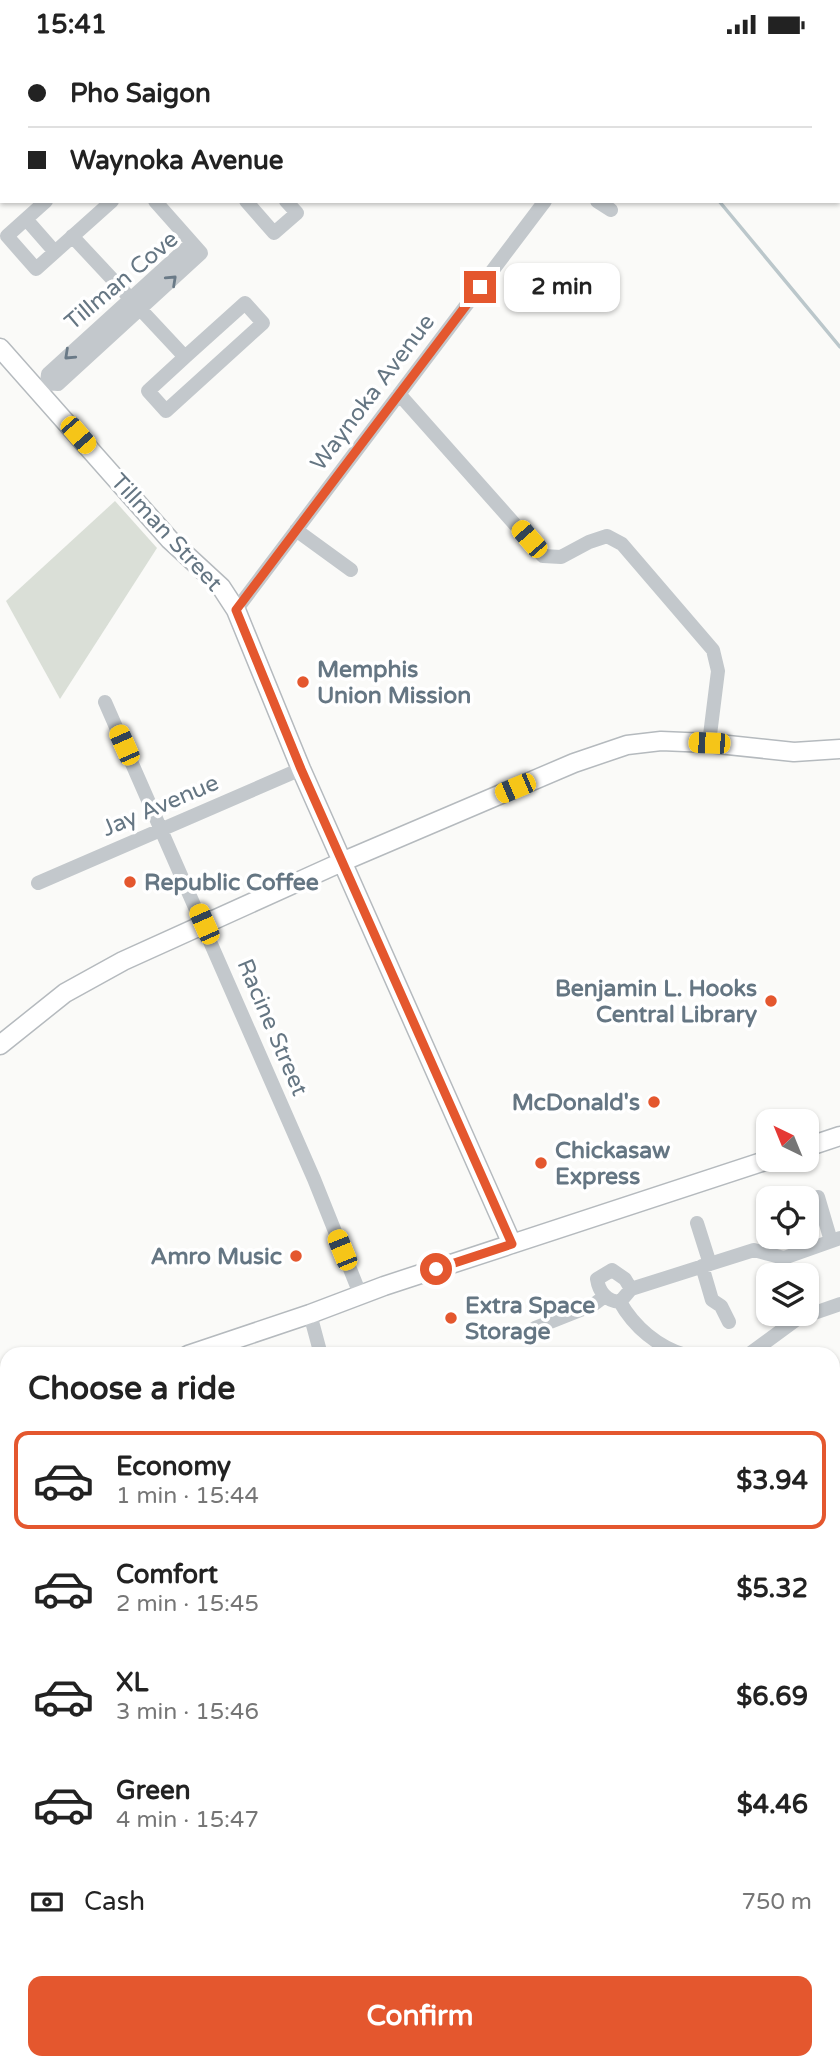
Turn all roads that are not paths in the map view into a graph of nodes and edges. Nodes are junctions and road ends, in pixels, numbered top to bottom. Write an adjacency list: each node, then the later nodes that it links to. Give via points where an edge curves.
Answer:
1 (44, 203): 9 (street)
2 (110, 203): 10 (street)
3 (157, 203): 12 (street, Tillman Cove, via 192,243)
4 (248, 203): 5 (street, via 274,233 297,213)
5 (288, 203)
6 (543, 203): 20 (street, Waynoka Avenue)
7 (600, 203): 8 (street)
8 (611, 210)
9 (26, 219): 11 (street); 11 (street, via 7,236 36,269)
10 (72, 236): 11 (street); 12 (street)
11 (55, 252)
12 (135, 304): 16 (street); 18 (street, Tillman Cove, via 48,374)
13 (213, 332): 15 (street); 15 (street, via 245,303 263,323); 16 (street)
14 (0, 348): 18 (main road, Tillman Street)
15 (231, 352): 19 (street)
16 (185, 357): 17 (street)
17 (169, 372): 19 (street); 19 (street, via 148,391 166,411)
18 (43, 387): 23 (main road, Tillman Street, via 170,540 221,587)
19 (187, 392)
20 (399, 394): 21 (street, Waynoka Avenue); 25 (street, via 543,556 561,557 607,536 622,544 713,650 718,671)
21 (296, 530): 22 (street); 23 (street, Waynoka Avenue)
22 (351, 570)
23 (236, 610): 27 (main road, Tillman Street)
24 (105, 702): 28 (street, Racine Street)
25 (709, 743): 26 (main road, via 794,752); 29 (main road, via 627,745)
26 (840, 748)
27 (301, 769): 28 (street, Jay Avenue); 29 (main road, Tillman Street)
28 (161, 829): 30 (street, Jay Avenue); 31 (street, Racine Street)
29 (344, 861): 31 (main road); 39 (main road, Tillman Street)
30 (38, 884)
31 (204, 924): 32 (main road, via 65,993); 42 (street, Racine Street)
32 (0, 1045)
33 (840, 1136): 34 (main road)
34 (819, 1143)
35 (756, 1164): 39 (main road)
36 (819, 1199): 38 (street)
37 (696, 1223): 40 (street)
38 (838, 1240): 40 (street, via 784,1258 754,1250)
39 (512, 1244): 42 (main road)
40 (706, 1265): 41 (street); 47 (street, via 712,1300)
41 (631, 1289): 43 (street, via 612,1270 597,1279); 44 (street)
42 (360, 1294): 46 (main road)
43 (605, 1296): 44 (street); 48 (street)
44 (620, 1302): 51 (street, via 629,1319)
45 (840, 1304): 52 (street, via 797,1319)
46 (310, 1314): 49 (main road); 50 (street)
47 (729, 1322)
48 (535, 1328)
49 (212, 1347)
50 (319, 1347)
51 (666, 1347)
52 (758, 1347)

